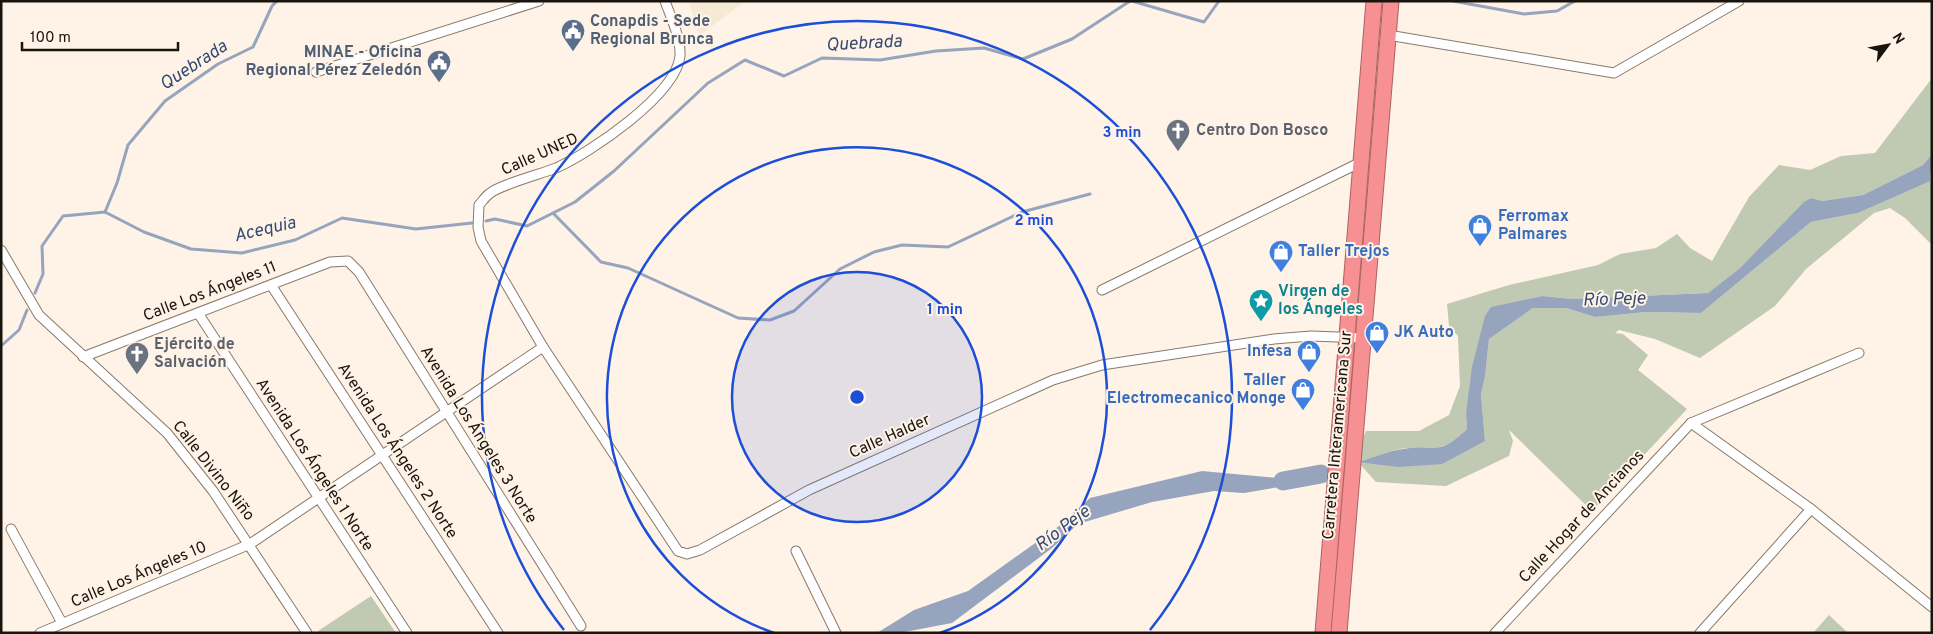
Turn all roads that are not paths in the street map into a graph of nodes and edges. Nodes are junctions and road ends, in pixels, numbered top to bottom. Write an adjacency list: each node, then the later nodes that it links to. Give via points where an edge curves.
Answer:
1 (539, 1): 7 (street)
2 (664, 1): 16 (street, Calle UNED, via 678,39 680,58 660,90 622,126 583,154 490,193 479,205 481,241)
3 (1374, 1): 8 (highway, Carretera Interamericana Sur)
4 (1391, 1): 6 (highway, Carretera Interamericana Sur)
5 (1739, 1): 6 (street, via 1614,73)
6 (1388, 35): 15 (highway, Carretera Interamericana Sur)
7 (316, 72)
8 (1361, 162): 12 (street); 14 (highway, Carretera Interamericana Sur)
9 (1, 250): 18 (street, Calle Divino Niño, via 39,315)
10 (348, 261): 11 (street, Calle Los Ángeles 11, via 330,262); 19 (street, Avenida Los Ángeles 3 Norte, via 359,272)
11 (271, 285): 13 (street, Calle Los Ángeles 11); 21 (street, Avenida Los Ángeles 2 Norte)
12 (1102, 290)
13 (198, 314): 18 (street, Calle Los Ángeles 11); 22 (street, Avenida Los Ángeles 1 Norte)
14 (1346, 338): 15 (street, Calle Halder); 16 (street, Calle Halder, via 1274,338 1102,365 1066,375 809,490 688,554 678,551); 30 (highway, Carretera Interamericana Sur)
15 (1364, 338): 36 (highway, Carretera Interamericana Sur)
16 (543, 347): 19 (street, Calle Los Ángeles 10)
17 (1858, 353): 20 (street)
18 (83, 357): 25 (street, Calle Divino Niño, via 167,434)
19 (445, 413): 21 (street, Calle Los Ángeles 10); 29 (street, Avenida Los Ángeles 3 Norte)
20 (1691, 422): 23 (street); 37 (street, Calle Hogar de Ancianos)
21 (382, 456): 22 (street, Calle Los Ángeles 10); 34 (street, Avenida Los Ángeles 2 Norte)
22 (318, 499): 25 (street, Calle Los Ángeles 10); 33 (street, Avenida Los Ángeles 1 Norte)
23 (1811, 509): 27 (street); 38 (street)
24 (11, 529): 28 (street)
25 (250, 544): 28 (street, Calle Los Ángeles 10); 32 (street, Calle Divino Niño)
26 (796, 551): 35 (street)
27 (1932, 607)
28 (62, 623): 31 (street, Calle Los Ángeles 10)
29 (581, 626)
30 (1323, 632)
31 (40, 633)
32 (307, 633)
33 (407, 633)
34 (498, 633)
35 (836, 633)
36 (1339, 633)
37 (1495, 633)
38 (1700, 633)

